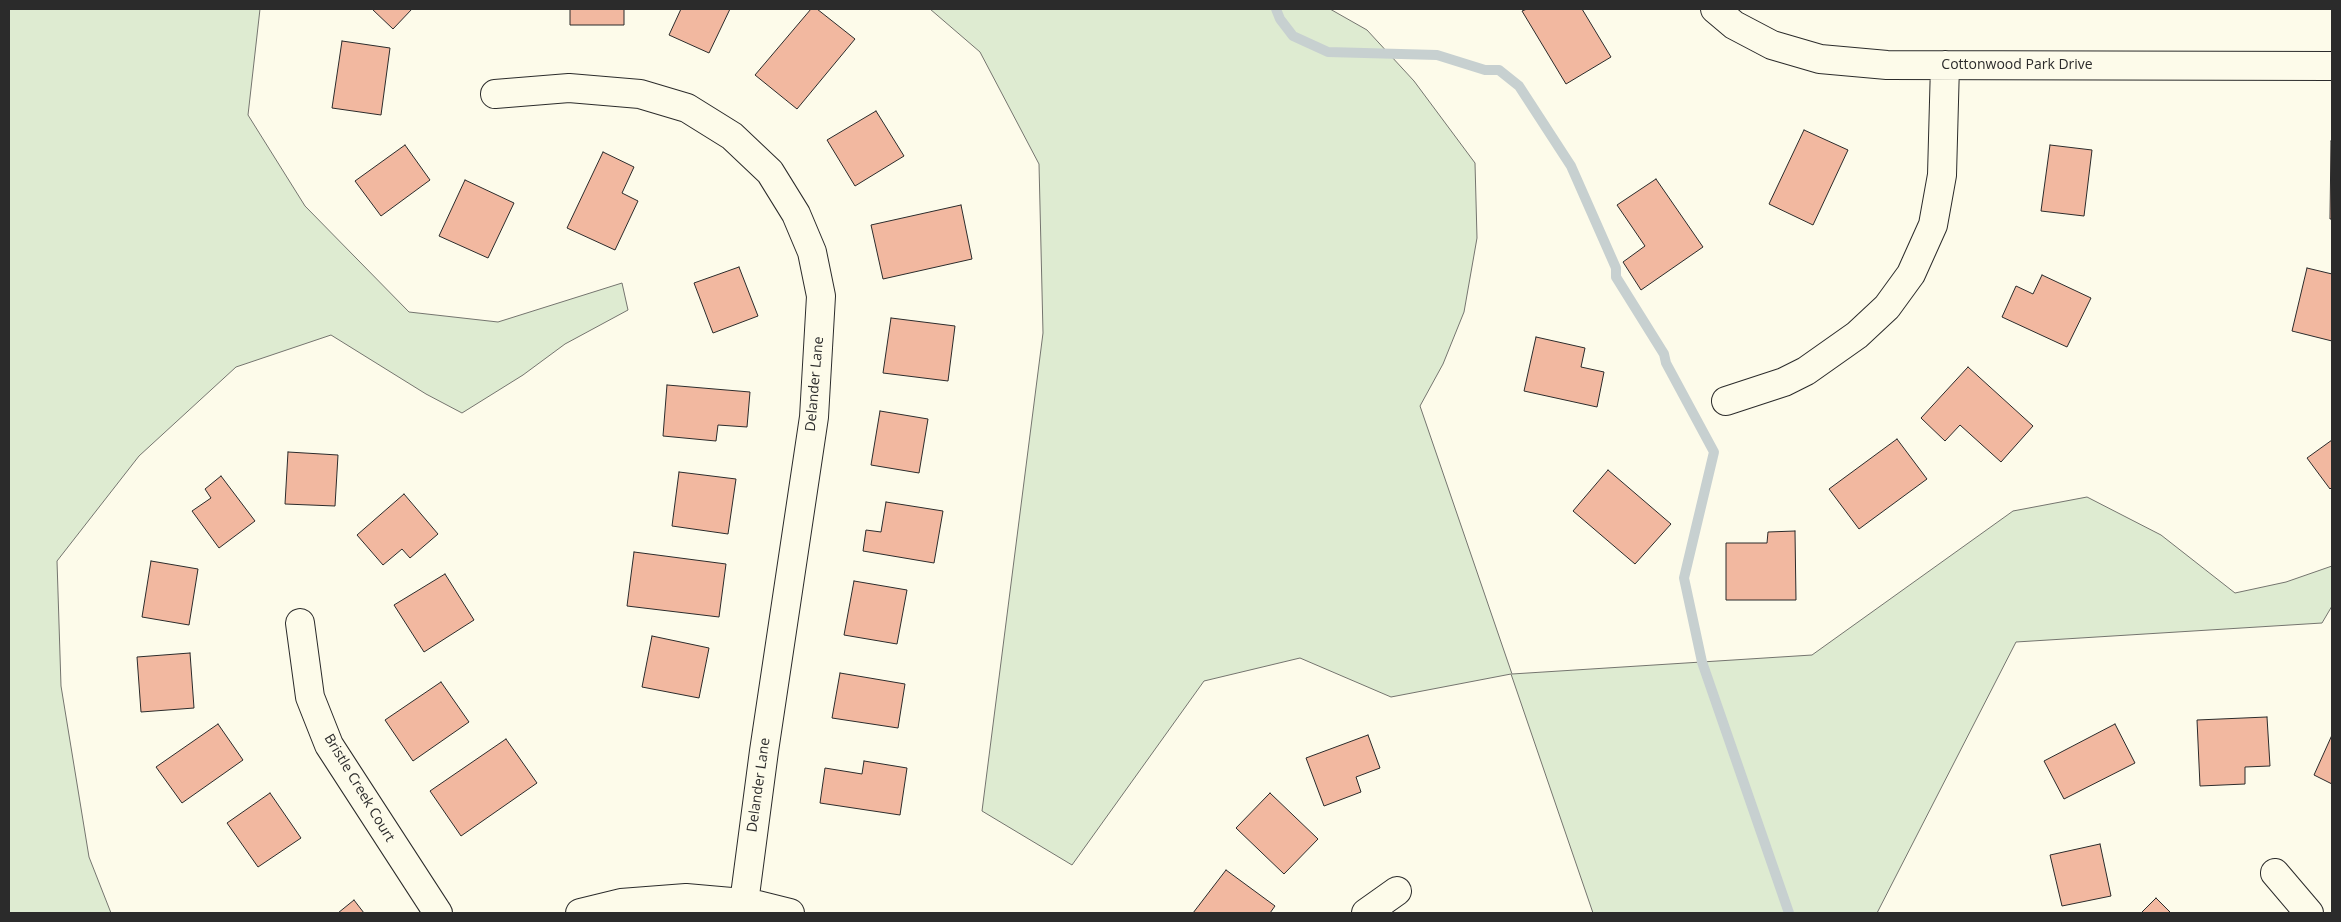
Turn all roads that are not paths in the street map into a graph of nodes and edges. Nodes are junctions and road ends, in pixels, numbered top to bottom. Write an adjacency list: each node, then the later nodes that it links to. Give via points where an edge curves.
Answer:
1 (1715, 9): 2 (street, Cottonwood Park Drive, via 1734,24 1772,45 1820,60)
2 (1945, 65): 3 (street, Cottonwood Park Drive); 5 (street, via 1942,175 1932,225 1911,274 1887,307 1857,336 1784,382)
3 (2332, 66)
4 (495, 94): 9 (street, Delander Lane, via 569,88 640,94 686,108 732,136 770,172 796,214 812,252 821,296 814,417)
5 (1726, 401)
6 (300, 623): 10 (street, Bristle Creek Court, via 310,697 329,744)
7 (2275, 873): 14 (street)
8 (1398, 890): 13 (street)
9 (744, 903): 11 (street, via 686,898 621,903); 12 (street)
10 (438, 913)
11 (580, 913)
12 (790, 913)
13 (1366, 913)
14 (2309, 913)

